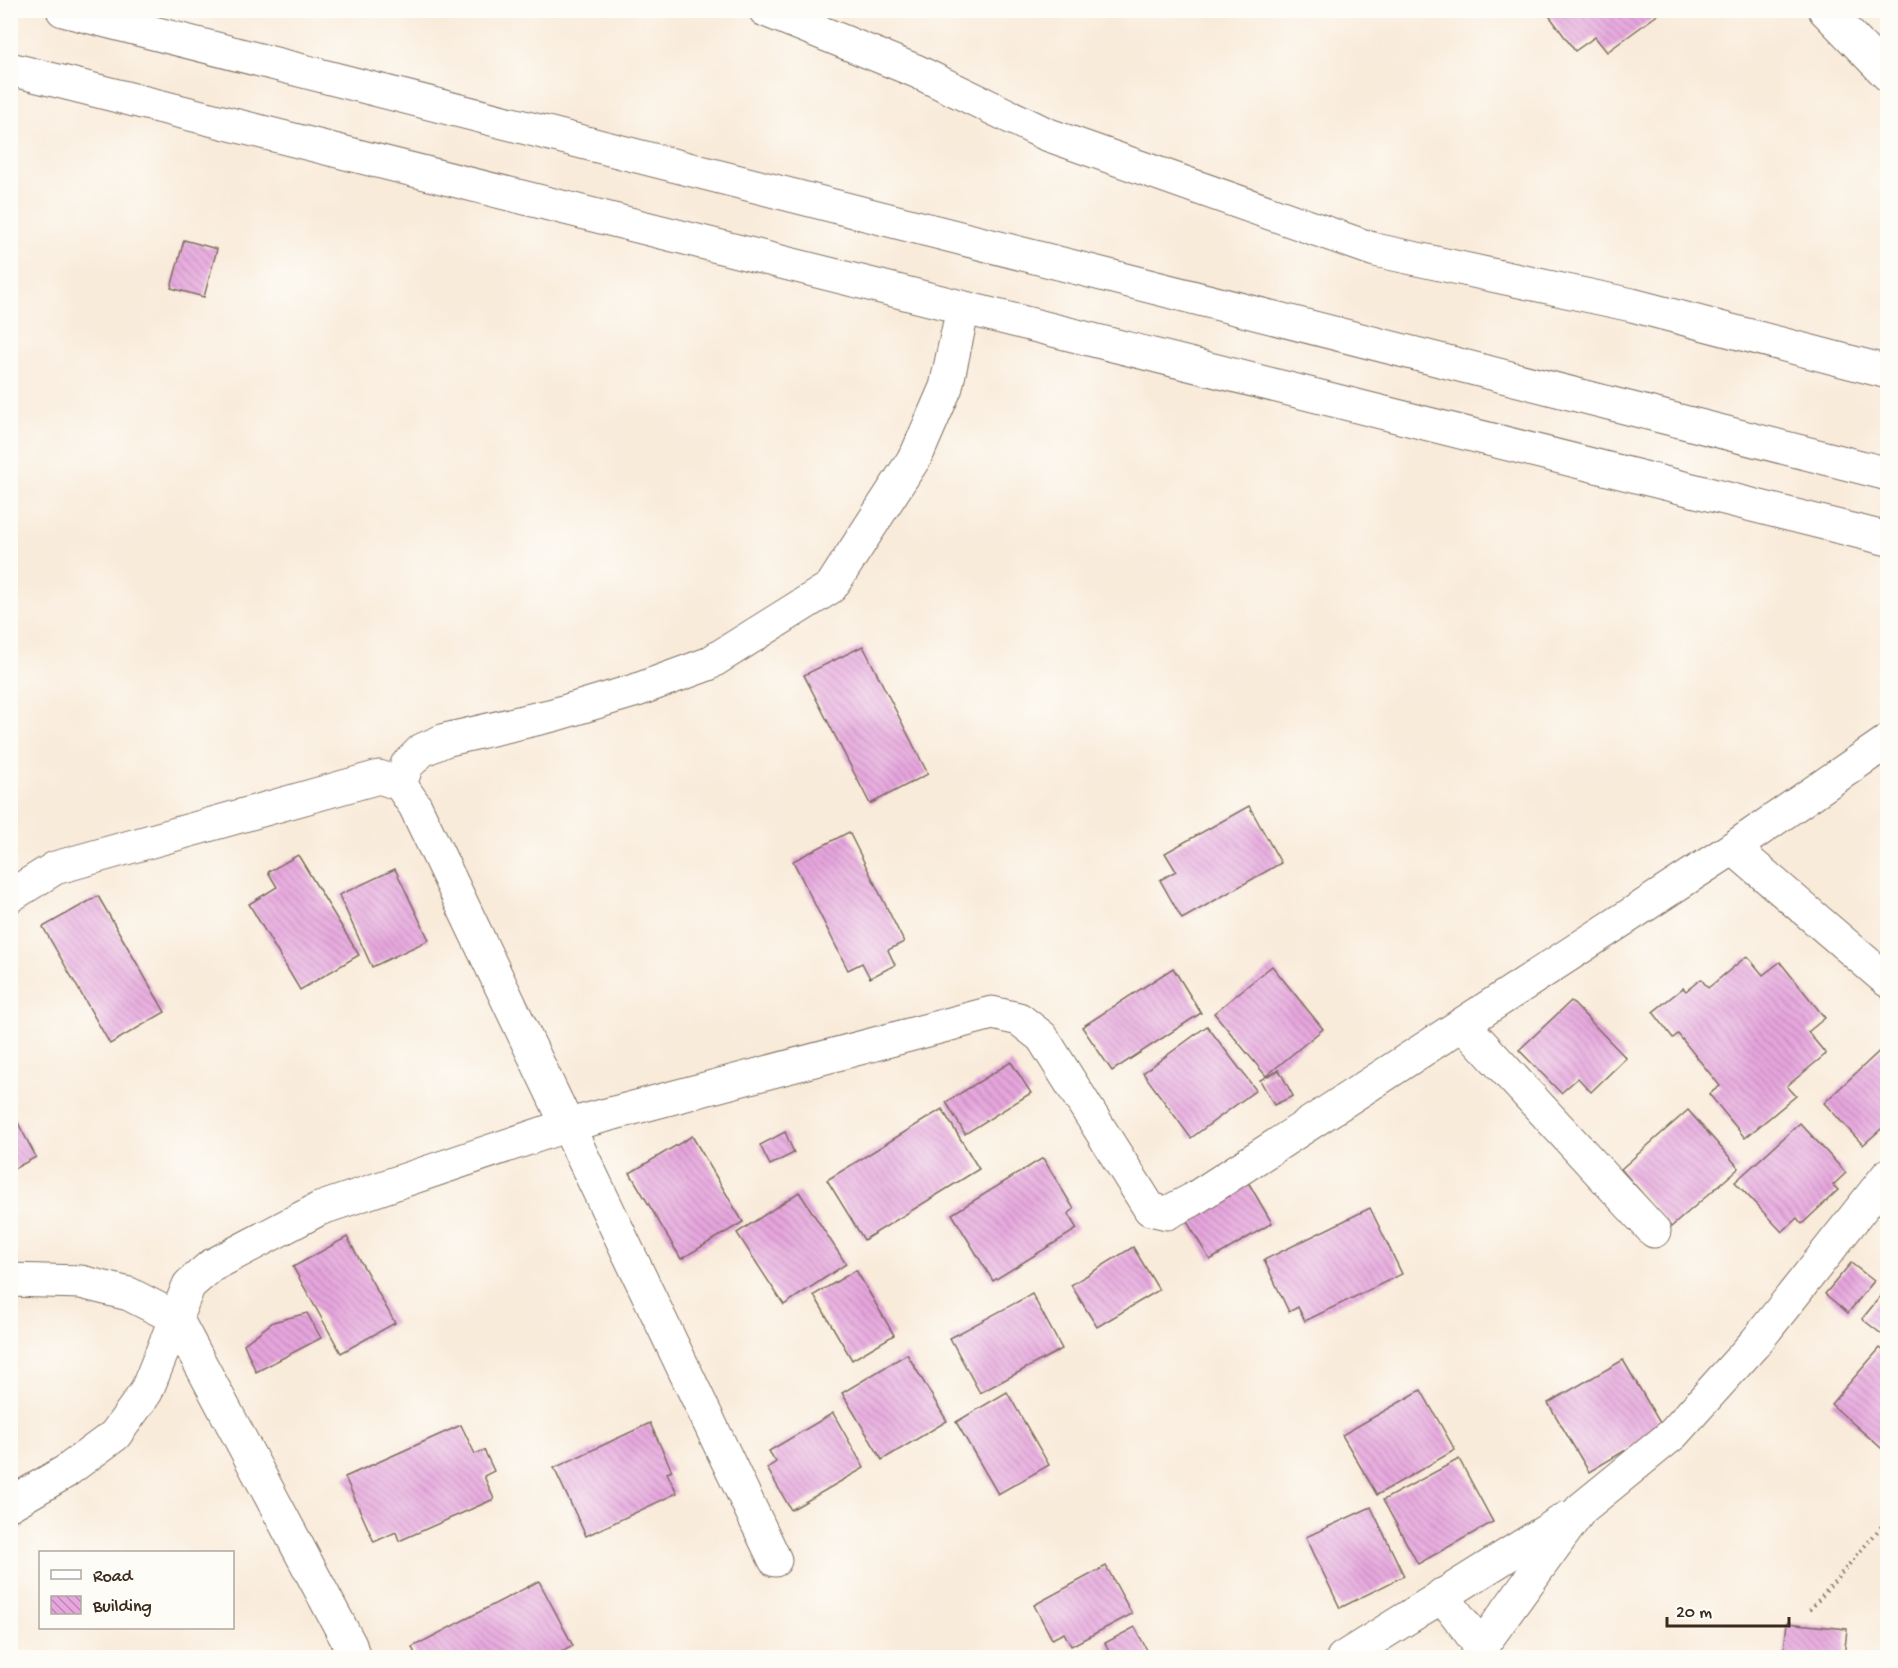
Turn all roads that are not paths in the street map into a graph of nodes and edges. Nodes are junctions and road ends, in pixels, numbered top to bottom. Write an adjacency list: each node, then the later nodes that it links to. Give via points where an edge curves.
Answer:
1 (63, 10): 8 (main road)
2 (765, 10): 7 (main road, via 916,70 1046,134 1375,250 1632,305)
3 (1825, 10): 5 (main road)
4 (10, 69): 6 (main road)
5 (1887, 75)
6 (963, 308): 9 (main road); 11 (main road, via 946,387 917,454 831,587 708,664 637,690 553,715 445,740 422,750 407,765)
7 (1887, 372)
8 (1887, 474)
9 (1887, 539)
10 (1887, 741): 12 (main road)
11 (399, 784): 13 (main road, via 379,777 110,852 55,868); 16 (main road, via 415,806)
12 (1733, 848): 14 (main road); 15 (main road)
13 (10, 896)
14 (1887, 981)
15 (1463, 1024): 16 (main road, via 1167,1213 1150,1209 1042,1037 1019,1019 992,1013); 18 (main road)
16 (566, 1126): 20 (main road, via 319,1209 212,1266 189,1285); 23 (main road)
17 (1887, 1176): 22 (main road, via 1755,1343 1673,1434)
18 (1654, 1231)
19 (10, 1280): 20 (main road, via 81,1282 129,1294)
20 (176, 1318): 21 (main road, via 146,1392 115,1435 65,1472); 26 (main road)
21 (10, 1503)
22 (1581, 1509): 24 (main road); 25 (main road)
23 (775, 1560)
24 (1442, 1595): 25 (main road); 27 (main road)
25 (1479, 1652)
26 (354, 1658)
27 (1343, 1658)

